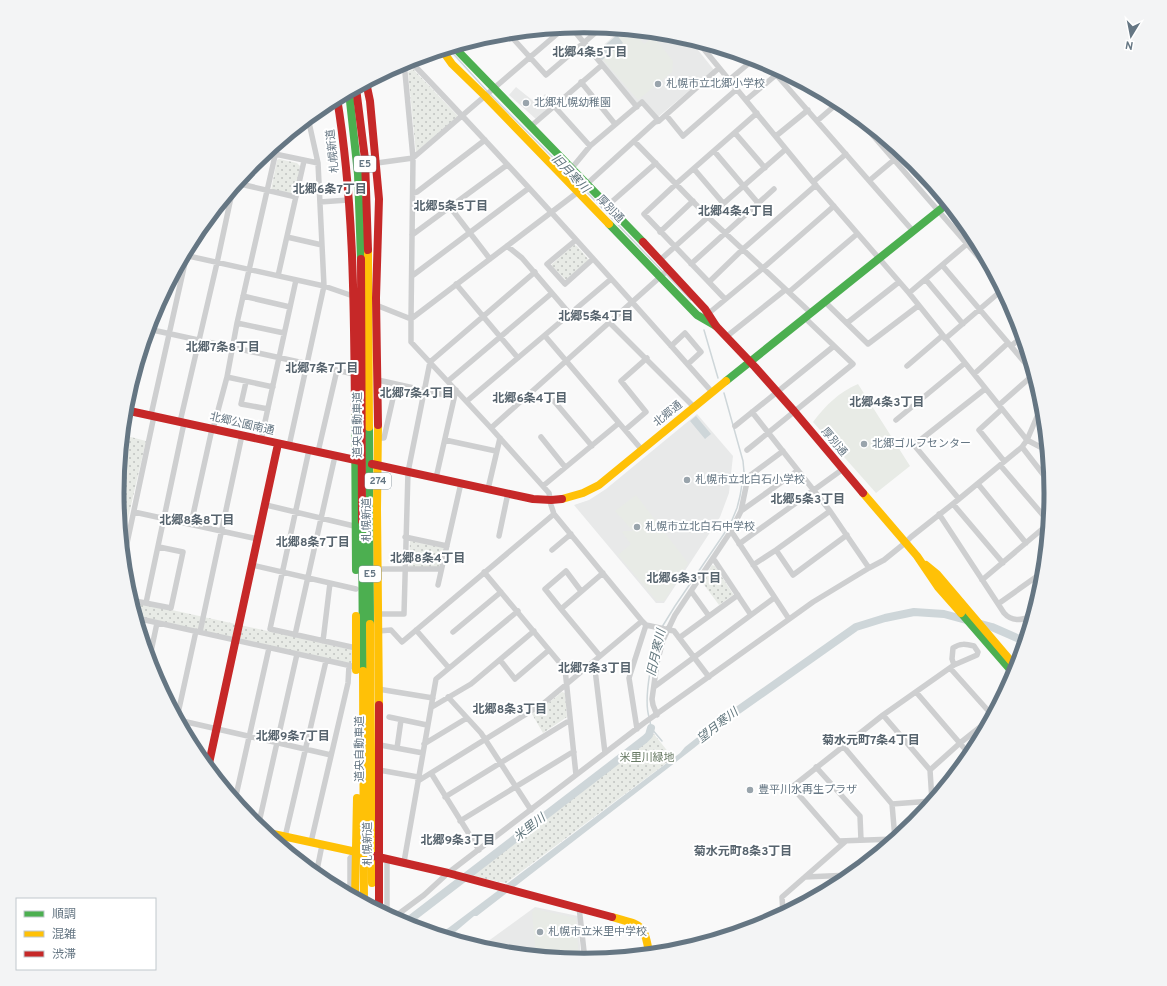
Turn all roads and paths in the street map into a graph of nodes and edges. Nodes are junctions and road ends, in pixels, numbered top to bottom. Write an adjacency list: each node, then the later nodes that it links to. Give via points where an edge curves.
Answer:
1 (576, 33): 5 (street)
2 (595, 33): 5 (street)
3 (557, 34): 9 (street)
4 (513, 39): 9 (street)
5 (583, 43): 9 (street, via 546,75); 12 (street)
6 (704, 49): 13 (street)
7 (459, 51): 21 (main road, 厚別通)
8 (445, 54): 21 (main road, 厚別通, via 452,64)
9 (530, 58): 21 (street)
10 (748, 64): 16 (street)
11 (414, 65): 33 (street)
12 (602, 65): 17 (street); 28 (street)
13 (719, 68): 16 (street); 32 (street)
14 (405, 69): 50 (street)
15 (776, 75): 24 (street); 30 (street)
16 (729, 80): 19 (street)
17 (581, 82): 27 (street); 37 (street)
18 (367, 87): 54 (main road, 札幌新道 / 274)
19 (737, 89): 24 (street); 32 (street, via 683,136)
20 (363, 90): 72 (main road, via 375,187)
21 (489, 92): 33 (street); 38 (main road, 厚別通); 66 (main road, 厚別通)
22 (357, 93): 398 (main road, 道央自動車道 / E5, via 365,159 368,233)
23 (349, 98): 397 (main road, 道央自動車道 / E5, via 358,174 361,241)
24 (746, 100): 31 (street)
25 (345, 101): 98 (main road, via 354,193 355,222)
26 (338, 105): 73 (main road, 札幌新道 / 274)
27 (554, 106): 38 (street); 44 (street)
28 (637, 107): 34 (street, via 642,102); 37 (street)
29 (833, 107): 35 (street)
30 (808, 110): 35 (street); 41 (street)
31 (757, 113): 39 (street); 41 (street)
32 (666, 115): 34 (street)
33 (462, 116): 42 (street); 50 (street)
34 (660, 121): 43 (street, via 655,122)
35 (817, 121): 48 (street)
36 (309, 124): 53 (street)
37 (615, 124): 44 (street)
38 (530, 127): 57 (main road, 厚別通)
39 (735, 133): 46 (street); 58 (street)
40 (871, 134): 51 (street)
41 (776, 136): 45 (street)
42 (485, 140): 56 (street); 69 (street)
43 (634, 141): 55 (street); 66 (street)
44 (590, 146): 57 (street)
45 (786, 149): 58 (street); 61 (street)
46 (714, 151): 59 (street); 64 (street)
47 (275, 154): 52 (street); 68 (street)
48 (846, 154): 60 (street); 61 (street)
49 (897, 157): 51 (street)
50 (413, 158): 54 (street); 69 (street)
51 (893, 160): 60 (street); 82 (street)
52 (304, 161): 53 (street); 70 (street)
53 (318, 163): 74 (street)
54 (377, 163): 72 (main road, 札幌新道 / 274)
55 (656, 163): 62 (street); 78 (street)
56 (507, 164): 65 (street); 80 (street)
57 (571, 168): 66 (main road, 厚別通)
58 (765, 168): 64 (street)
59 (694, 169): 62 (street); 76 (street)
60 (870, 180): 85 (street)
61 (814, 183): 79 (street); 97 (street)
62 (676, 184): 75 (street); 86 (street, via 644,214)
63 (243, 185): 68 (street)
64 (744, 186): 76 (street); 77 (street)
65 (529, 188): 83 (street); 87 (street)
66 (582, 188): 78 (main road, 厚別通); 83 (street); 112 (main road, 厚別通)
67 (774, 189): 77 (street)
68 (267, 190): 70 (street); 110 (street)
69 (413, 193): 90 (street)
70 (296, 197): 91 (street)
71 (231, 199): 105 (street)
72 (379, 199): 131 (main road, 札幌新道 / 274)
73 (348, 200): 74 (street); 98 (main road, 札幌新道 / 274)
74 (320, 202): 94 (street)
75 (693, 202): 84 (street); 86 (street)
76 (723, 203): 84 (street)
77 (758, 203): 88 (street)
78 (607, 206): 104 (main road, 厚別通)
79 (834, 206): 89 (street); 109 (street)
80 (450, 207): 87 (street); 90 (street)
81 (943, 207): 82 (main road, 北郷通)
82 (938, 211): 85 (main road, 北郷通); 93 (street)
83 (552, 213): 92 (street); 95 (street)
84 (708, 217): 88 (street); 96 (street)
85 (913, 231): 103 (main road, 北郷通)
86 (660, 232): 96 (street)
87 (469, 233): 101 (street); 114 (street)
88 (725, 233): 97 (street); 106 (street)
89 (857, 234): 103 (street); 122 (street)
90 (412, 235): 114 (street)
91 (286, 236): 94 (street); 113 (street)
92 (576, 240): 102 (street); 102 (street, via 547,264 565,284)
93 (967, 244): 100 (street); 107 (street)
94 (322, 245): 121 (street)
95 (507, 246): 101 (street); 111 (street)
96 (674, 246): 104 (street); 106 (street)
97 (743, 249): 109 (street); 118 (street)
98 (351, 253): 127 (main road, 札幌新道 / 274)
99 (189, 257): 105 (street)
100 (978, 257)
101 (490, 259): 120 (street)
102 (593, 259): 115 (street)
103 (879, 259): 119 (street); 129 (main road, 北郷通)
104 (660, 260): 112 (main road, 厚別通)
105 (217, 263): 110 (street); 152 (street)
106 (691, 264): 118 (street)
107 (942, 265): 117 (street); 134 (street)
108 (183, 268): 147 (street)
109 (763, 268): 122 (street); 128 (street)
110 (249, 270): 113 (street); 126 (street)
111 (535, 272): 123 (street); 137 (street)
112 (665, 273): 130 (street); 135 (main road, 厚別通); 144 (main road, 厚別通, via 697,315)
113 (278, 276): 116 (street)
114 (412, 276): 139 (street)
115 (611, 279): 130 (street); 136 (street)
116 (296, 280): 121 (street); 133 (street)
117 (926, 280): 124 (street); 143 (street)
118 (709, 282): 128 (street)
119 (898, 282): 124 (street); 142 (street)
120 (456, 284): 137 (street); 139 (street)
121 (324, 286): 127 (street); 166 (street)
122 (787, 291): 138 (street); 150 (street)
123 (552, 293): 136 (street); 149 (street)
124 (909, 294): 132 (street)
125 (998, 294): 134 (street)
126 (243, 296): 133 (street); 141 (street)
127 (352, 296): 131 (street); 170 (main road, 札幌新道 / 274)
128 (725, 299): 135 (street)
129 (825, 302): 138 (main road, 北郷通); 142 (street)
130 (632, 303): 140 (street); 154 (street)
131 (377, 306): 139 (street); 174 (main road, 札幌新道 / 274)
132 (918, 306): 142 (street, via 868,344); 151 (street)
133 (290, 307): 146 (street)
134 (980, 310): 143 (street); 156 (street)
135 (709, 313): 144 (main road, 厚別通)
136 (570, 314): 148 (street)
137 (483, 316): 149 (street); 162 (street)
138 (808, 316): 155 (street); 163 (main road, 北郷通)
139 (411, 318): 162 (street, via 410,342)
140 (609, 322): 160 (street); 161 (street)
141 (237, 323): 146 (street); 157 (street)
142 (847, 324)
143 (963, 324): 151 (street)
144 (716, 326): 150 (main road, 厚別通)
145 (154, 330): 147 (street)
146 (284, 333): 158 (street)
147 (169, 334): 152 (street); 193 (street)
148 (545, 336): 159 (street); 161 (street)
149 (500, 337): 159 (street); 175 (street)
150 (726, 338): 163 (main road, 厚別通)
151 (944, 338): 165 (street); 168 (street)
152 (199, 340): 157 (street); 196 (street)
153 (1017, 341): 156 (street)
154 (671, 346): 167 (street); 167 (street, via 685,333 701,352)
155 (834, 346): 183 (street); 191 (street, via 853,364)
156 (1011, 346): 164 (street); 171 (street, via 1008,343)
157 (232, 347): 158 (street); 172 (street)
158 (279, 358): 166 (street); 178 (street)
159 (518, 358): 185 (street)
160 (647, 358): 187 (street); 201 (street, via 621,381 646,412)
161 (566, 361): 197 (street); 199 (street)
162 (430, 362): 175 (street); 180 (street)
163 (750, 362): 182 (main road, 北郷通); 183 (main road, 厚別通)
164 (1024, 362)
165 (965, 363): 171 (street); 195 (street)
166 (307, 364): 169 (street); 211 (street)
167 (688, 364): 182 (street)
168 (907, 366)
169 (337, 370): 170 (street); 220 (street)
170 (354, 374): 222 (main road, 札幌新道 / 274)
171 (974, 374): 179 (street)
172 (227, 377): 176 (street); 200 (street)
173 (1029, 379): 188 (street)
174 (378, 380): 177 (street); 205 (main road, 札幌新道 / 274)
175 (448, 381): 181 (street)
176 (246, 382): 178 (street); 189 (street, via 241,404)
177 (396, 385): 180 (street); 205 (street, via 384,438)
178 (273, 387): 189 (street)
179 (985, 389): 188 (street); 237 (street, via 914,445)
180 (424, 390): 184 (street); 228 (street)
181 (456, 390): 184 (street); 185 (street)
182 (712, 392): 187 (main road, 北郷通)
183 (777, 392): 191 (main road, 厚別通); 192 (street)
184 (454, 397): 208 (street)
185 (466, 401): 199 (street)
186 (554, 401): 212 (street)
187 (694, 407): 216 (main road, 北郷通)
188 (1000, 407): 209 (street); 223 (street, via 979,430)
189 (268, 409): 207 (street)
190 (131, 411): 193 (main road, 北郷公園南通)
191 (794, 411): 202 (street); 226 (main road, 厚別通)
192 (752, 412): 198 (street); 202 (street)
193 (152, 416): 196 (main road, 北郷公園南通); 243 (street)
194 (1037, 416): 209 (street)
195 (896, 420)
196 (182, 423): 200 (main road, 北郷公園南通); 249 (street)
197 (619, 423): 201 (street); 212 (street)
198 (735, 426)
199 (491, 428): 206 (street)
200 (213, 429): 203 (main road, 北郷公園南通); 250 (street)
201 (625, 430): 216 (street)
202 (769, 432): 217 (street); 219 (street)
203 (242, 435): 207 (main road, 北郷公園南通); 253 (street)
204 (541, 437): 225 (street)
205 (377, 438): 224 (main road, 札幌新道 / 274)
206 (500, 438): 218 (street); 233 (street)
207 (261, 440): 210 (main road, 北郷公園南通)
208 (445, 440): 218 (street); 230 (street)
209 (1027, 440): 213 (street); 214 (street)
210 (278, 444): 211 (main road, 北郷公園南通); 240 (main road)
211 (289, 446): 215 (main road, 北郷公園南通)
212 (592, 446): 225 (street)
213 (1022, 446): 223 (street); 229 (street)
214 (1041, 448)
215 (309, 450): 220 (main road, 北郷公園南通); 244 (street)
216 (642, 450): 238 (main road, 北郷通, via 587,492)
217 (747, 450)
218 (496, 451): 234 (street)
219 (783, 451): 227 (street); 241 (street, via 748,477)
220 (318, 452): 221 (main road, 北郷公園南通)
221 (335, 456): 222 (main road, 北郷公園南通); 248 (street)
222 (355, 460): 224 (main road, 北郷通); 251 (main road, 札幌新道 / 274)
223 (1002, 463): 232 (street); 247 (street)
224 (377, 465): 228 (main road, 北郷通); 273 (main road, 札幌新道 / 274)
225 (566, 467): 233 (street)
226 (843, 469): 235 (street); 260 (main road, 厚別通)
227 (797, 471): 235 (street); 241 (street)
228 (408, 472): 230 (main road, 北郷通); 258 (street)
229 (1043, 475)
230 (436, 478): 231 (main road, 北郷通)
231 (461, 483): 234 (main road, 北郷通); 263 (street)
232 (978, 484): 237 (street); 261 (street)
233 (543, 486): 238 (street, via 549,494)
234 (488, 489): 236 (main road, 北郷通)
235 (814, 491): 242 (street); 262 (street)
236 (508, 494): 238 (main road, 北郷通); 257 (street)
237 (959, 499): 239 (street)
238 (550, 501): 245 (street)
239 (953, 504): 246 (street); 269 (street)
240 (266, 505): 244 (street); 259 (main road)
241 (741, 511): 254 (street)
242 (830, 511): 256 (street); 267 (street)
243 (134, 512): 249 (street); 264 (street)
244 (295, 512): 248 (street); 276 (street)
245 (554, 514): 255 (street); 277 (street)
246 (940, 514): 260 (street); 281 (street)
247 (1043, 515)
248 (321, 518): 251 (street); 280 (street)
249 (165, 519): 250 (street); 265 (street)
250 (191, 524): 253 (street)
251 (354, 526): 284 (main road, 札幌新道 / 274)
252 (1042, 529): 261 (street)
253 (221, 531): 259 (street); 307 (street)
254 (731, 531): 262 (street); 268 (street)
255 (571, 534): 266 (street); 278 (street)
256 (847, 534): 267 (street, via 793,575); 272 (street)
257 (499, 536)
258 (405, 537): 263 (street); 274 (street)
259 (258, 538): 270 (main road)
260 (905, 543): 272 (street); 325 (main road, 厚別通, via 937,574)
261 (1026, 543): 269 (street)
262 (739, 544): 271 (street)
263 (447, 546): 275 (street)
264 (126, 547)
265 (159, 547): 291 (street); 291 (street, via 183,552 171,608)
266 (552, 550)
267 (776, 550): 271 (street)
268 (713, 558): 286 (street); 288 (street)
269 (1003, 563): 281 (street)
270 (252, 565): 276 (street); 311 (main road)
271 (753, 565): 289 (street)
272 (869, 568): 300 (street)
273 (378, 569): 274 (street); 295 (main road, 札幌新道 / 274)
274 (405, 569): 275 (street); 295 (street, via 404,614)
275 (441, 569): 283 (street)
276 (282, 572): 280 (street); 309 (street, via 270,629)
277 (484, 572): 287 (street); 304 (street)
278 (603, 573): 285 (street); 302 (street)
279 (1036, 577): 292 (street)
280 (308, 578): 282 (street); 309 (street)
281 (982, 580): 292 (street)
282 (330, 583): 284 (street); 312 (street)
283 (438, 585)
284 (356, 589): 314 (main road, 札幌新道 / 274)
285 (582, 591): 293 (street); 293 (street, via 566,571 545,589)
286 (691, 591): 297 (street); 303 (street)
287 (502, 592): 294 (street); 308 (street)
288 (738, 596): 296 (street); 297 (street)
289 (774, 598): 296 (street); 300 (street)
290 (136, 601): 291 (street)
291 (146, 603)
292 (998, 604): 298 (street, via 1008,617 1019,620)
293 (561, 609): 318 (street)
294 (518, 611): 306 (street); 326 (street)
295 (378, 614): 305 (main road, 札幌新道 / 274)
296 (751, 615): 319 (street)
297 (709, 616): 310 (street)
298 (1026, 618)
299 (141, 619): 301 (street)
300 (789, 619): 327 (street)
301 (157, 623): 307 (street); 315 (street)
302 (644, 623): 303 (street); 318 (street); 346 (street, via 629,678)
303 (666, 629): 310 (street, via 674,631); 329 (street)
304 (416, 630): 305 (street, via 402,642 390,630); 326 (street)
305 (378, 631): 330 (main road, 札幌新道 / 274)
306 (534, 631): 316 (street); 320 (street)
307 (198, 632): 311 (street); 335 (street)
308 (453, 632)
309 (295, 635): 312 (street)
310 (679, 638): 319 (street)
311 (236, 640): 313 (street); 347 (main road)
312 (323, 641): 314 (street)
313 (269, 648): 317 (street); 348 (street)
314 (356, 648): 323 (main road, 札幌新道 / 274)
315 (151, 650)
316 (549, 650): 320 (street, via 514,679); 328 (street, via 564,669)
317 (297, 654): 321 (street); 350 (street)
318 (600, 656): 322 (street)
319 (694, 657): 327 (street); 329 (street)
320 (500, 660): 332 (street, via 471,684)
321 (326, 661): 323 (street); 356 (street)
322 (594, 661): 328 (street); 360 (street)
323 (353, 666): 361 (street); 388 (main road, 札幌新道 / 274)
324 (952, 666): 324 (street, via 977,655 974,646 964,644 953,648); 331 (street); 336 (street)
325 (1009, 666)
326 (449, 668): 333 (street, via 436,679)
327 (709, 677): 338 (street)
328 (566, 684): 343 (street); 349 (street, via 544,703)
329 (654, 687): 338 (street)
330 (378, 689): 333 (street); 353 (main road, 札幌新道 / 274)
331 (916, 692): 337 (street); 351 (street)
332 (448, 697): 334 (street); 340 (street)
333 (433, 698): 334 (street)
334 (432, 707): 344 (street)
335 (179, 711)
336 (988, 711)
337 (883, 715): 354 (street); 366 (street)
338 (655, 716): 346 (street)
339 (389, 717): 341 (street)
340 (467, 718): 349 (street); 352 (street)
341 (401, 720): 344 (street); 355 (street)
342 (184, 721): 347 (street)
343 (570, 722): 358 (street); 363 (street)
344 (428, 725): 352 (street)
345 (979, 727): 351 (street)
346 (637, 729): 360 (street)
347 (217, 730): 348 (street); 362 (main road)
348 (249, 736): 350 (street); 372 (street)
349 (485, 739): 363 (street); 367 (street)
350 (277, 742): 356 (street); 377 (street)
351 (960, 742): 357 (street); 366 (street)
352 (424, 744): 359 (street)
353 (380, 745): 355 (street); 365 (main road, 札幌新道 / 274)
354 (843, 746): 364 (street); 375 (street)
355 (397, 748): 359 (street)
356 (306, 749): 361 (street); 381 (street)
357 (966, 749)
358 (574, 752): 368 (street); 370 (street)
359 (423, 753): 369 (street)
360 (605, 753): 368 (street)
361 (331, 754): 385 (street)
362 (210, 761)
363 (500, 763): 370 (street); 373 (street)
364 (816, 767): 383 (street, via 792,787 838,841); 384 (street, via 860,816)
365 (379, 770): 369 (street); 389 (main road, 札幌新道 / 274)
366 (930, 770): 371 (street)
367 (431, 773): 369 (street); 373 (street)
368 (576, 775): 376 (street)
369 (418, 779): 390 (street)
370 (515, 787): 376 (street); 378 (street)
371 (931, 793)
372 (236, 794)
373 (445, 797): 378 (street)
374 (924, 802): 375 (street)
375 (892, 804): 379 (street)
376 (531, 810): 387 (street)
377 (260, 820)
378 (460, 821): 387 (street)
379 (894, 832)
380 (276, 835): 381 (main road)
381 (285, 837): 385 (main road)
382 (887, 839): 384 (street)
383 (846, 840): 384 (street); 394 (street)
384 (860, 840)
385 (311, 842): 386 (main road)
386 (322, 845): 388 (main road); 391 (street)
387 (479, 850): 392 (street)
388 (356, 852): 389 (main road); 395 (street, via 350,858); 396 (main road, 札幌新道 / 274)
389 (383, 858): 390 (main road); 399 (main road, 札幌新道 / 274, via 379,880); 402 (street)
390 (404, 862): 392 (main road)
391 (317, 868)
392 (451, 874): 400 (main road); 403 (street)
393 (838, 876): 394 (street)
394 (805, 877): 401 (street, via 782,897)
395 (350, 889)
396 (355, 892)
397 (364, 897)
398 (372, 902)
399 (379, 905)
400 (579, 906): 404 (main road, via 636,924 647,937); 405 (street)
401 (783, 908)
402 (387, 909)
403 (398, 914)
404 (648, 948)
405 (584, 953)

